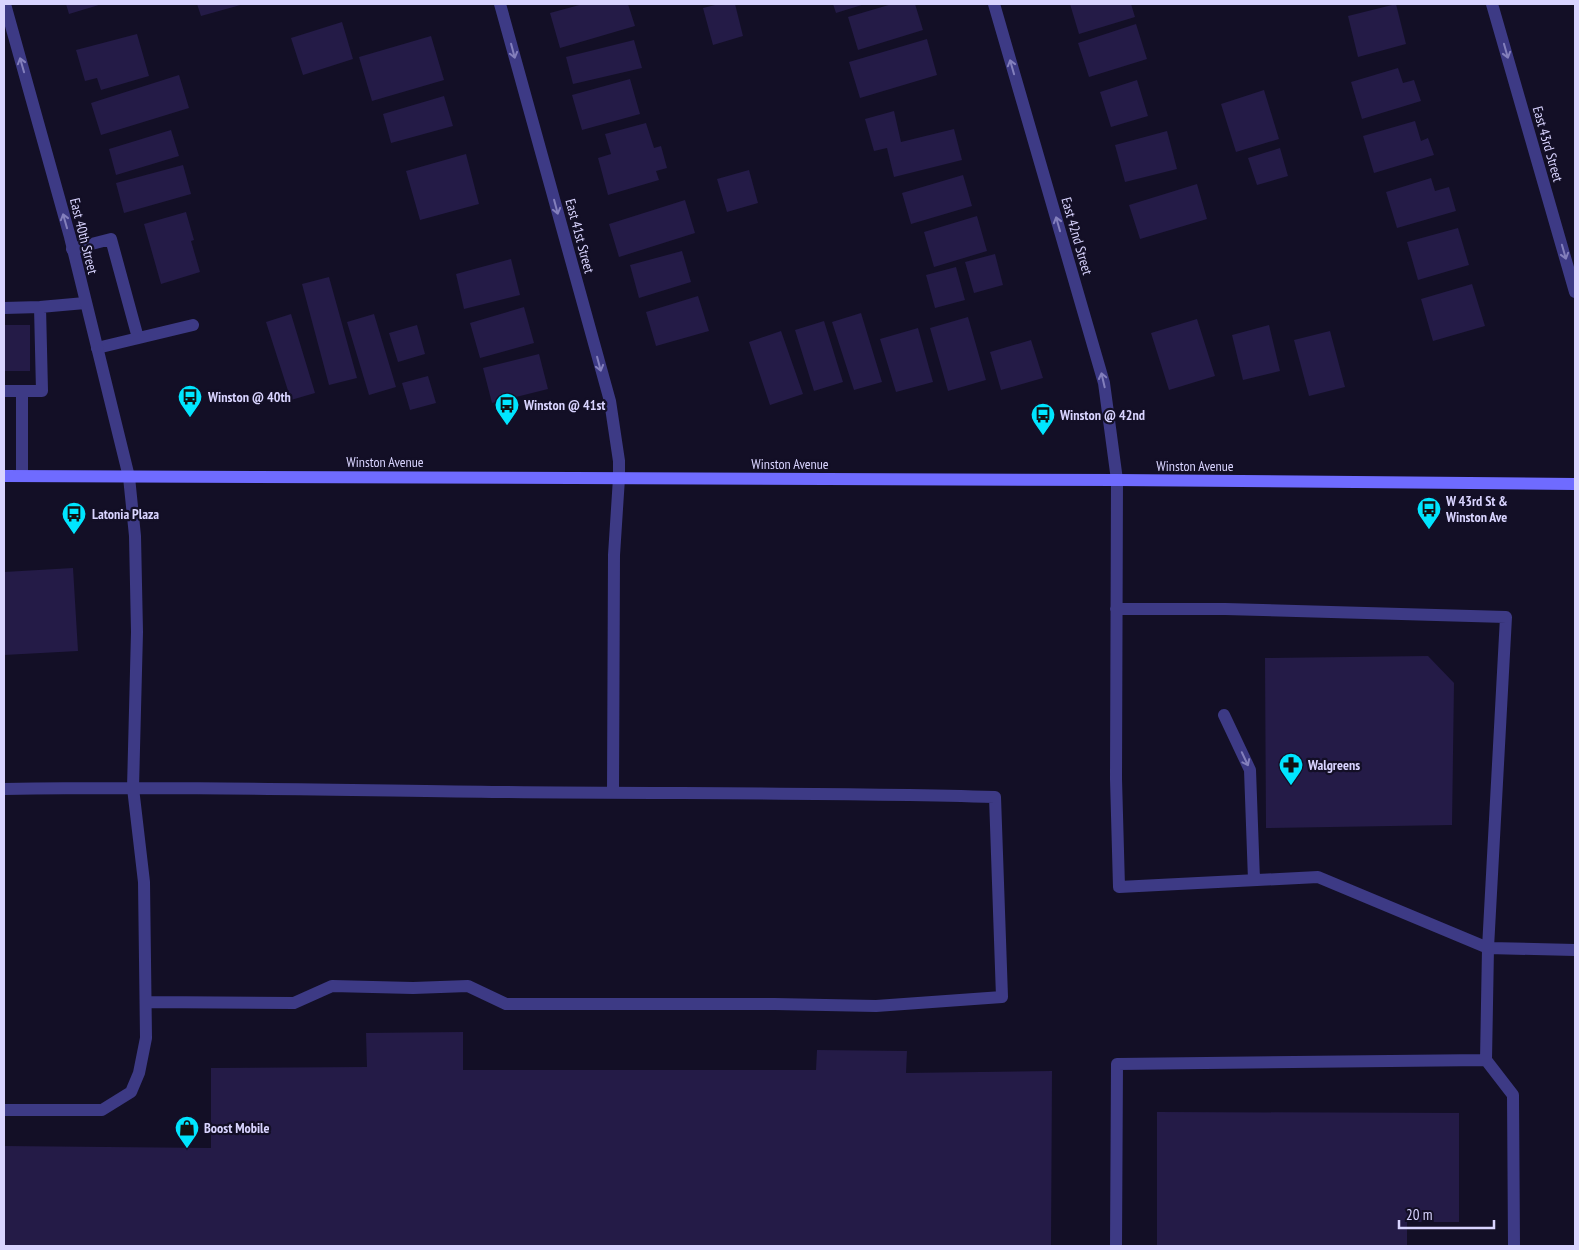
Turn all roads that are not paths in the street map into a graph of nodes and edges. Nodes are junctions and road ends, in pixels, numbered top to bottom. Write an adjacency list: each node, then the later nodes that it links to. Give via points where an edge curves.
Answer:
1 (4, 4): 5 (street, East 40th Street, one-way to 1)
2 (500, 4): 18 (street, East 41st Street, one-way to 18, via 610,401)
3 (994, 4): 19 (street, East 42nd Street, one-way to 3, via 1104,382)
4 (1492, 4): 6 (street, East 43rd Street, one-way to 6)
5 (72, 249): 7 (street, East 40th Street); 11 (street, via 111,239)
6 (1575, 292)
7 (85, 302): 8 (street); 12 (street, East 40th Street)
8 (40, 307): 9 (street); 14 (street, via 42,391)
9 (4, 308)
10 (193, 325): 11 (street)
11 (138, 338): 12 (street)
12 (97, 348): 17 (street, East 40th Street)
13 (4, 392): 14 (street)
14 (22, 392): 16 (street)
15 (4, 476): 16 (main road, Winston Avenue)
16 (22, 476): 17 (main road, Winston Avenue)
17 (129, 477): 18 (main road, Winston Avenue); 23 (street, East 40th Street, via 135,536 137,632)
18 (619, 478): 19 (main road, Winston Avenue); 25 (street, East 41st Street, via 614,555)
19 (1116, 480): 20 (main road, Winston Avenue); 21 (street, East 42nd Street)
20 (1575, 484)
21 (1116, 609): 26 (street, East 42nd Street, via 1119,887); 27 (street, via 1506,617)
22 (1224, 715): 26 (street, one-way to 26, via 1250,770)
23 (132, 788): 24 (street); 25 (street); 29 (street, East 40th Street, via 144,882)
24 (4, 789)
25 (613, 793): 29 (street, via 876,793 995,797 1002,997 876,1006 506,1004 468,986 332,986 294,1003)
26 (1254, 880): 27 (street, via 1318,877)
27 (1488, 948): 28 (street); 30 (street)
28 (1575, 950)
29 (146, 1002): 31 (street, East 40th Street, via 146,1038 139,1074 131,1092 102,1110)
30 (1486, 1060): 32 (street, via 1117,1064); 33 (street, via 1513,1095)
31 (4, 1110)
32 (1116, 1246)
33 (1514, 1246)

